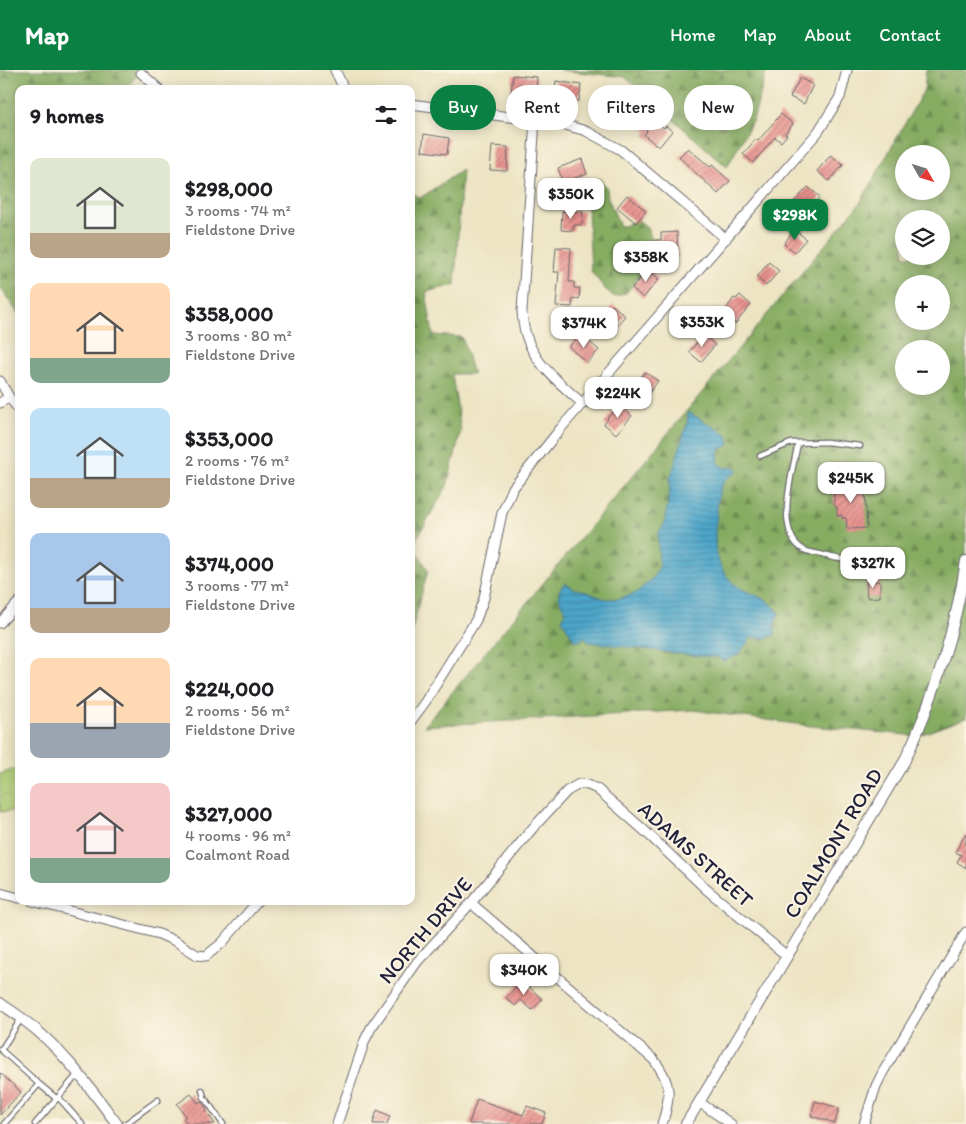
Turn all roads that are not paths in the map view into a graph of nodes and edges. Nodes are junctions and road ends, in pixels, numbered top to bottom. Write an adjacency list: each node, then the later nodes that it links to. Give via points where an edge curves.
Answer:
1 (335, 70): 5 (street)
2 (846, 70): 10 (street, via 840,97 818,132)
3 (141, 73): 4 (street)
4 (154, 85)
5 (342, 85)
6 (415, 105): 7 (street)
7 (506, 116)
8 (578, 129): 10 (street, via 615,146 633,159)
9 (534, 130): 14 (street, via 523,325 531,349 542,365)
10 (726, 239): 14 (street)
11 (0, 382): 12 (street)
12 (9, 397): 13 (street); 15 (street)
13 (0, 403)
14 (583, 404): 23 (street, via 508,496 481,609)
15 (15, 405)
16 (798, 443): 17 (lane); 18 (lane); 19 (lane, via 787,508 788,526 793,537 804,550 843,560)
17 (860, 446)
18 (760, 456)
19 (858, 558)
20 (966, 560): 31 (street, COALMONT ROAD, via 962,588 940,669 914,741)
21 (15, 606): 22 (street)
22 (0, 623)
23 (415, 716)
24 (579, 784): 27 (street, NORTH DRIVE, via 567,791 532,829); 31 (street, ADAMS STREET, via 597,789 706,889)
25 (0, 893): 26 (street)
26 (15, 897)
27 (471, 903): 47 (street, NORTH DRIVE, via 417,962 378,1017 366,1040); 48 (street, via 654,1059 664,1073 669,1090)
28 (47, 905): 29 (street, via 159,934 202,956 211,954)
29 (255, 905)
30 (966, 932): 51 (street, via 879,1079)
31 (787, 956): 40 (street, COALMONT ROAD)
32 (0, 1003): 33 (street)
33 (22, 1018): 34 (lane); 35 (street)
34 (1, 1050): 36 (lane)
35 (78, 1074): 38 (lane); 44 (street)
36 (39, 1084): 38 (lane); 41 (lane)
37 (202, 1090): 46 (lane)
38 (58, 1098): 42 (lane); 43 (lane)
39 (158, 1100): 45 (lane)
40 (699, 1102): 49 (street, COALMONT ROAD); 50 (street)
41 (4, 1124)
42 (35, 1124)
43 (82, 1124)
44 (117, 1124)
45 (125, 1124)
46 (223, 1124)
47 (337, 1124)
48 (662, 1124)
49 (686, 1124)
50 (731, 1124)
51 (864, 1124)

